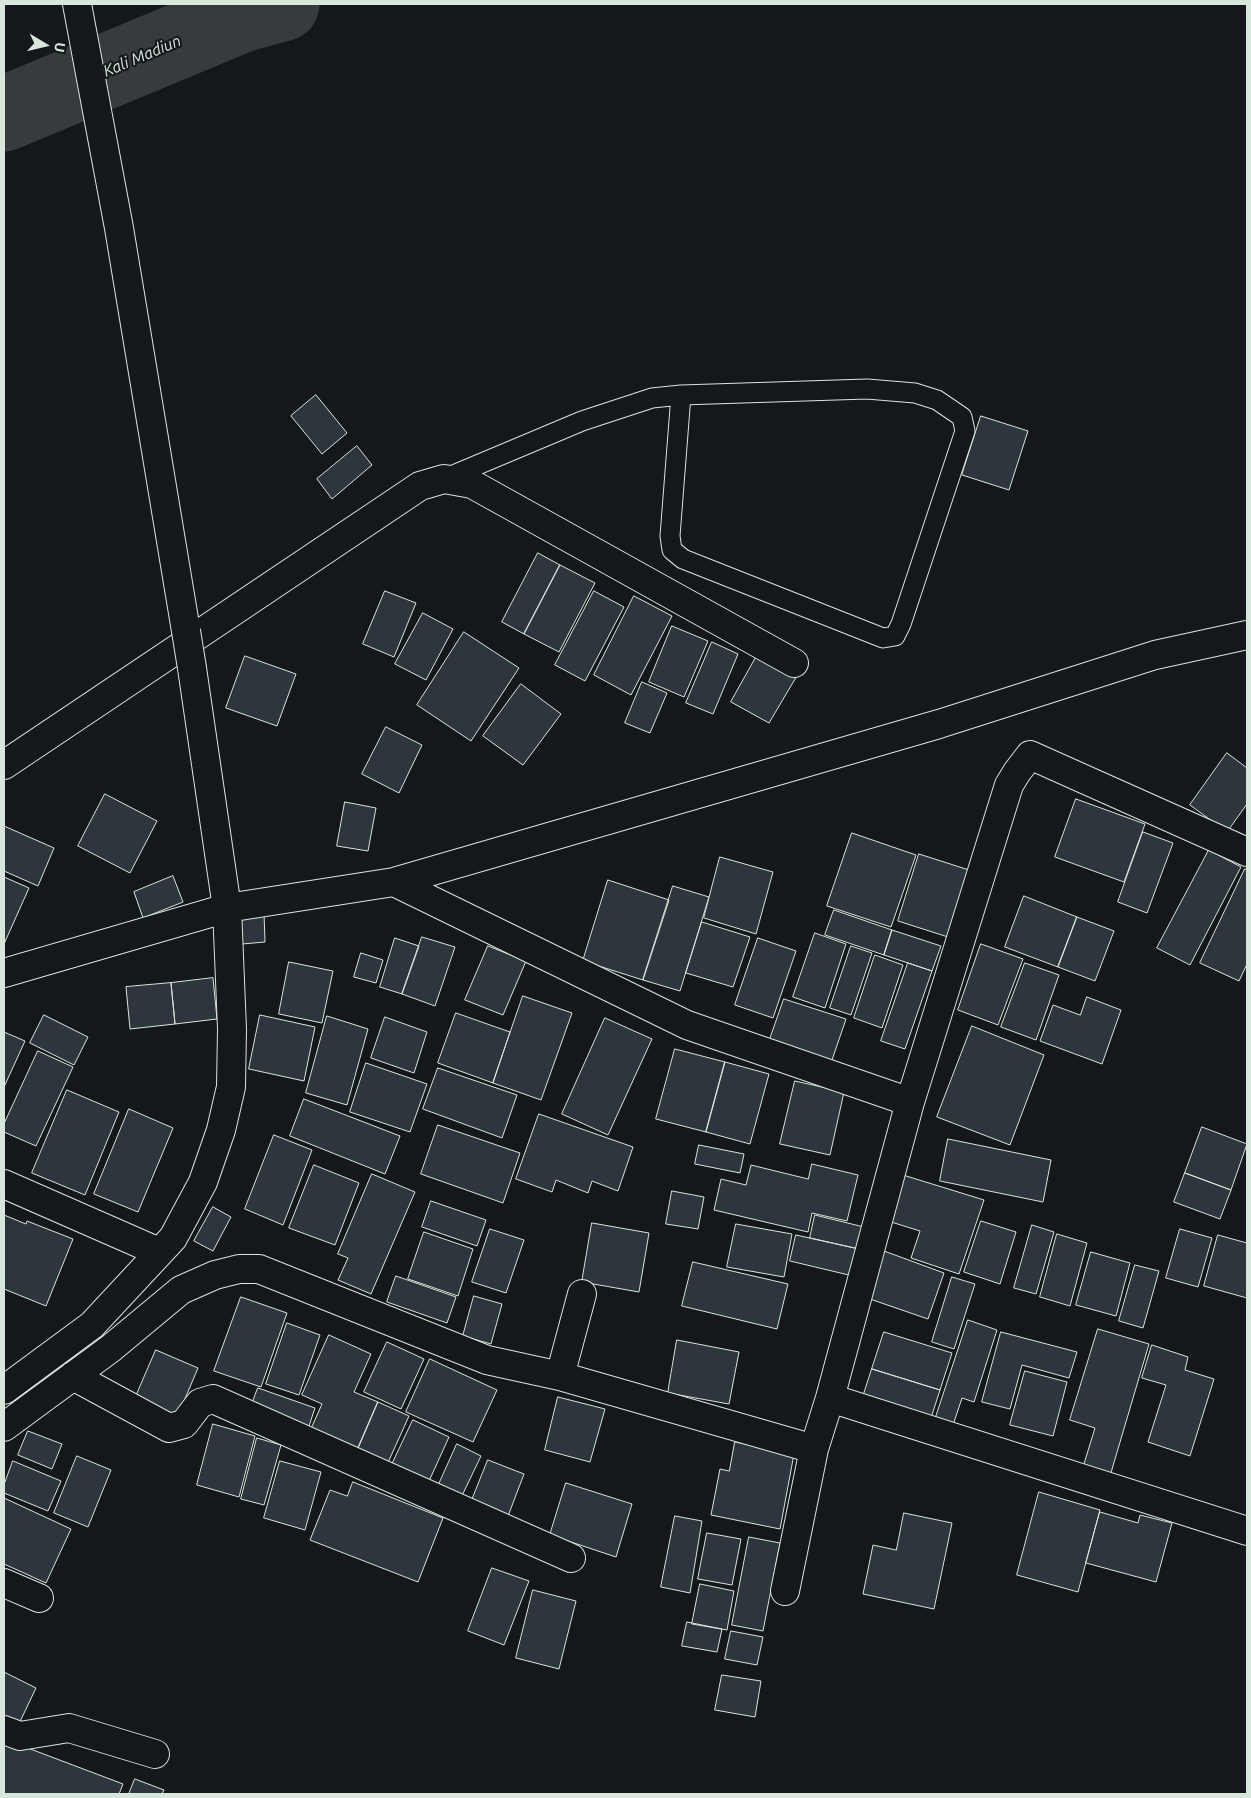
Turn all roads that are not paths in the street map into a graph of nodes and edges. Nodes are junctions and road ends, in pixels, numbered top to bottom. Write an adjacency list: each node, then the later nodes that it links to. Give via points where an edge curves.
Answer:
1 (77, 4): 9 (street, bridge, via 119,228 186,631)
2 (681, 395): 2 (lane, via 829,389 916,393 937,400 962,418 965,431 895,636 883,638 683,559 672,550 670,536); 3 (lane, via 652,398 582,421)
3 (444, 479): 5 (street, via 472,484); 6 (street, via 420,486)
4 (1247, 635): 8 (street, via 1155,656 939,724)
5 (794, 662)
6 (4, 765)
7 (1247, 852): 11 (street, via 1030,755 1010,785)
8 (394, 882): 9 (street); 11 (street, via 687,1025)
9 (226, 908): 10 (street); 13 (street, via 232,1030 231,1087 222,1130 203,1182 173,1238)
10 (4, 973)
11 (910, 1102): 18 (street)
12 (4, 1184): 13 (street)
13 (160, 1252): 17 (street, via 92,1325)
14 (582, 1294): 16 (street)
15 (73, 1376): 16 (street, via 181,1290 215,1275 239,1269 259,1269 487,1360); 19 (street); 22 (street, via 169,1428 184,1424 200,1403 213,1399)
16 (560, 1376): 20 (street)
17 (4, 1390)
18 (830, 1398): 20 (street); 21 (street)
19 (4, 1427)
20 (814, 1449): 24 (street)
21 (1247, 1531)
22 (571, 1558)
23 (4, 1583): 25 (street)
24 (785, 1591)
25 (39, 1598)
26 (4, 1730): 27 (street, via 20,1736 69,1728)
27 (155, 1754)

